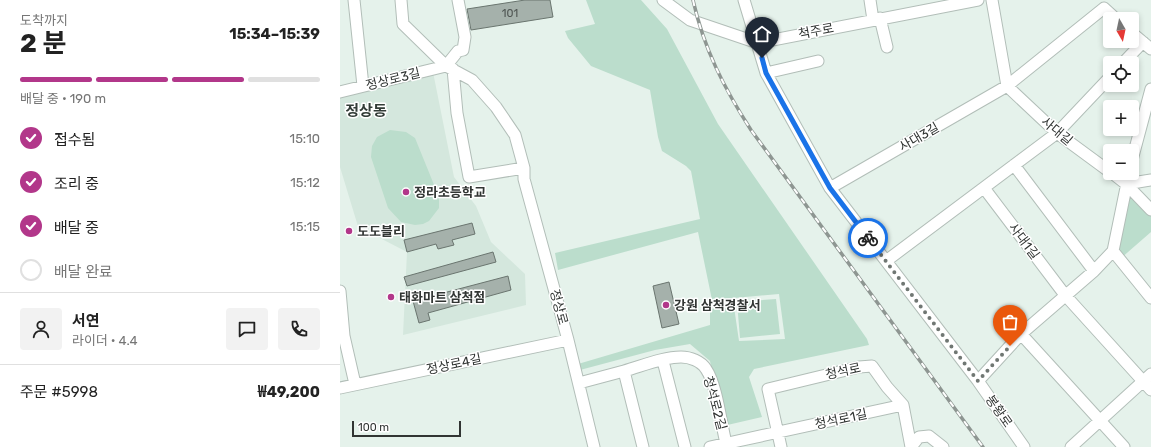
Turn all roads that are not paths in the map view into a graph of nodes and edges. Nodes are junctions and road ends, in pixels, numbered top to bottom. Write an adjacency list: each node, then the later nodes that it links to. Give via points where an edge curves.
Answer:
1 (354, 0): 21 (street)
2 (401, 0): 18 (street, 정상로, via 403,24)
3 (458, 0): 18 (street, via 465,37 462,50 458,51)
4 (662, 0): 13 (street, 척주로, via 690,20)
5 (744, 0): 13 (street, 봉황로)
6 (870, 0): 11 (street)
7 (978, 0): 11 (street, 척주로)
8 (992, 0): 22 (street)
9 (1103, 4): 10 (street); 22 (street)
10 (1110, 12)
11 (876, 19): 13 (street, 척주로); 15 (street)
12 (1139, 39): 14 (street)
13 (758, 42): 19 (street, 봉황로)
14 (1147, 46): 16 (street)
15 (887, 47)
16 (1133, 56)
17 (818, 61): 19 (street)
18 (449, 68): 21 (street, 정상로3길); 29 (street, 정상로, via 472,80 496,107 515,135); 29 (street, via 469,177)
19 (766, 73): 34 (street, 봉황로)
20 (1103, 84): 25 (street)
21 (363, 86): 24 (street, 정상로3길)
22 (1007, 86): 25 (street, 사대길); 34 (street, 사대3길)
23 (1151, 89): 26 (street)
24 (340, 92)
25 (1057, 133): 27 (street); 28 (street, 사대길)
26 (1136, 144)
27 (1014, 166): 35 (street); 39 (street)
28 (1103, 166)
29 (524, 168): 45 (street, 정상로, via 524,179)
30 (1139, 179): 33 (street)
31 (1127, 180): 37 (street)
32 (1128, 180): 36 (street)
33 (1151, 180)
34 (830, 188): 38 (street, 봉황로)
35 (984, 188): 38 (street); 41 (street, 사대1길)
36 (1151, 210)
37 (1113, 251): 39 (street); 42 (street)
38 (886, 261): 49 (street, 봉황로)
39 (1094, 271): 41 (street)
40 (340, 291): 44 (street)
41 (1065, 295): 43 (street); 48 (street, 사대1길)
42 (1151, 298)
43 (1021, 334): 49 (street); 55 (street)
44 (342, 336): 51 (street)
45 (568, 340): 50 (street, 정상로); 51 (street, 정상로4길)
46 (663, 361): 47 (street, 청석로2길); 57 (street, 청석로2길, via 682,357 694,359 705,368 712,383); 60 (street)
47 (624, 371): 50 (street, 청석로2길); 59 (street)
48 (1147, 378): 53 (street, 사대1길); 55 (street)
49 (978, 381): 65 (street, 봉황로)
50 (579, 382): 58 (street, 정상로)
51 (355, 384): 52 (street, 정상로4길)
52 (340, 388)
53 (1151, 390)
54 (903, 405): 56 (street, 청석로1길); 56 (street, 청석로, via 872,366 858,367 768,389); 63 (street)
55 (1102, 421): 66 (street); 67 (street)
56 (778, 432): 57 (street, 청석로1길); 62 (street)
57 (726, 444): 61 (street, 청석로2길)
58 (594, 447)
59 (643, 447)
60 (685, 447)
61 (710, 447)
62 (781, 447)
63 (911, 447): 64 (street, via 919,437 930,436)
64 (943, 447)
65 (1024, 447)
66 (1071, 447)
67 (1124, 447)

